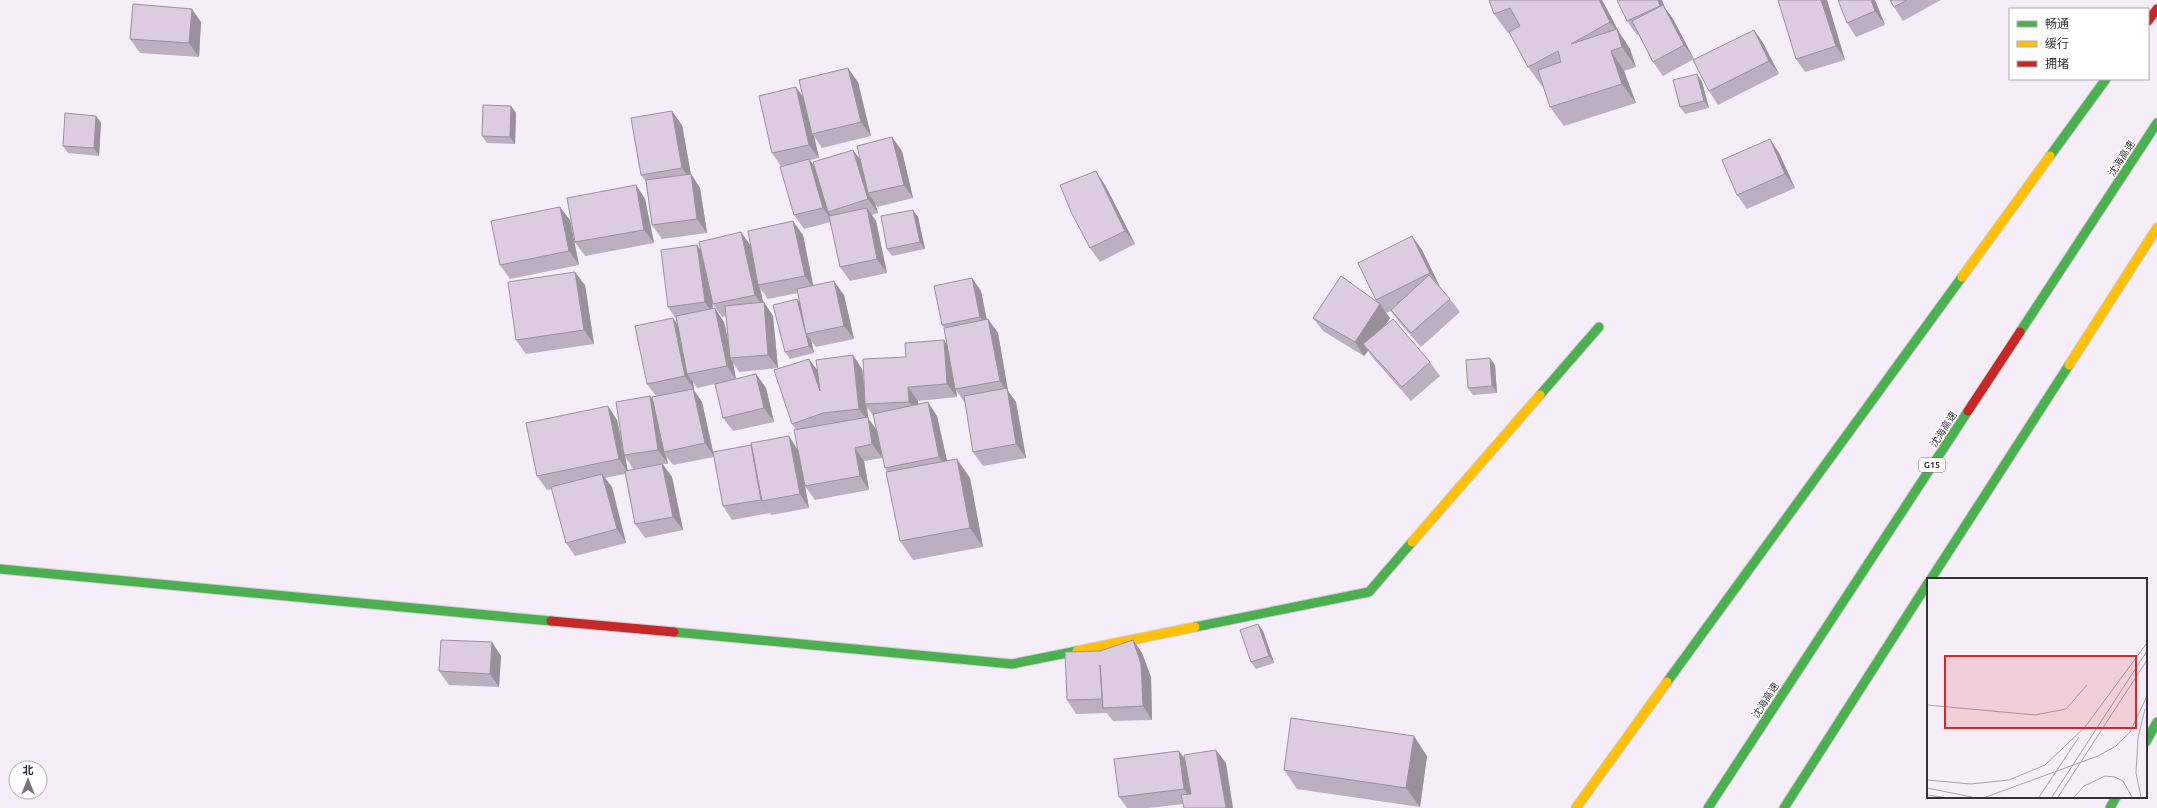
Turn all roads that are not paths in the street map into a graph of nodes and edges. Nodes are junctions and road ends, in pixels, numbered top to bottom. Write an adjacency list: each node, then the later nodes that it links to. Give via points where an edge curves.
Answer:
1 (2157, 9): 2 (main road)
2 (2149, 20)
3 (2105, 80): 13 (main road)
4 (2157, 123): 14 (main road, 沈海高速 / G15)
5 (2157, 228): 8 (main road)
6 (1599, 327): 7 (main road, via 1369,592 1012,664)
7 (0, 569)
8 (1932, 578)
9 (1927, 585): 15 (main road)
10 (2157, 722): 11 (main road)
11 (2147, 740)
12 (2115, 798): 16 (main road)
13 (1579, 806)
14 (1708, 808)
15 (1784, 808)
16 (2110, 808)

